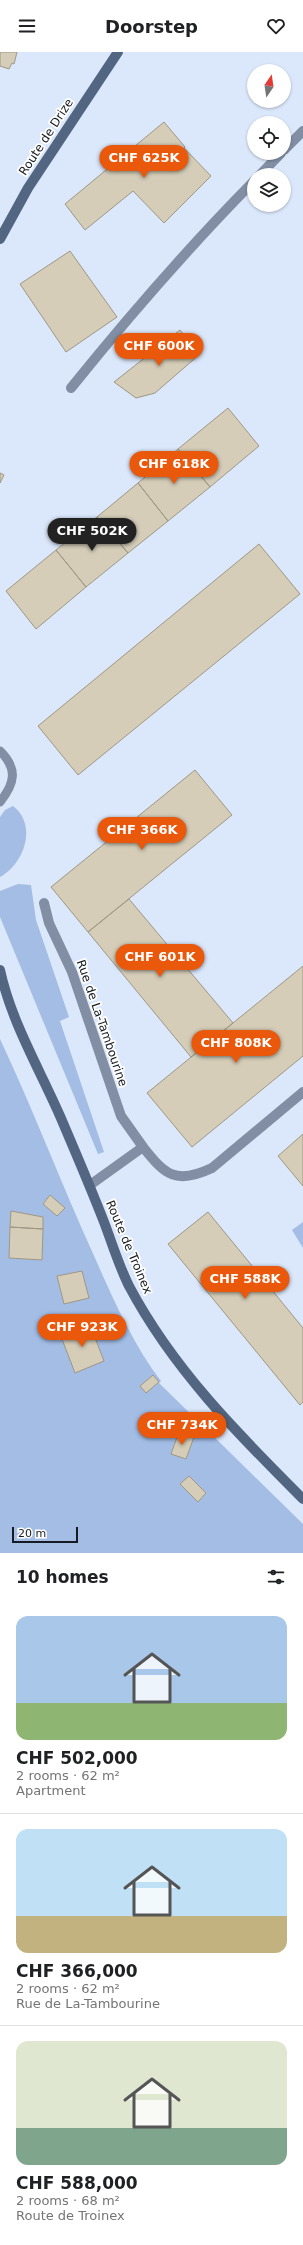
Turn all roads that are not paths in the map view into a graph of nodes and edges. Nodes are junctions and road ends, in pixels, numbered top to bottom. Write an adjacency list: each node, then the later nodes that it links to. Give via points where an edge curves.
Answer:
1 (118, 52): 7 (street, Route de Drize, via 28,188)
2 (303, 131): 3 (street)
3 (291, 143)
4 (274, 160): 5 (street)
5 (267, 168)
6 (247, 188): 8 (street, via 123,322)
7 (1, 235)
8 (71, 388)
9 (0, 751): 10 (lane, via 10,762 13,775 11,786)
10 (0, 802)
11 (44, 903): 15 (street, Rue de La-Tambourine, via 49,922 72,972 120,1116)
12 (0, 970): 13 (street, Route de Troinex)
13 (2, 985): 16 (street, Route de Troinex)
14 (303, 1092): 15 (street, Rue de La-Tambourine, via 212,1168 204,1171 184,1176 166,1172 158,1167)
15 (143, 1147): 16 (street)
16 (90, 1185): 17 (street, Route de Troinex, via 128,1284 163,1343 212,1406)
17 (303, 1499)

